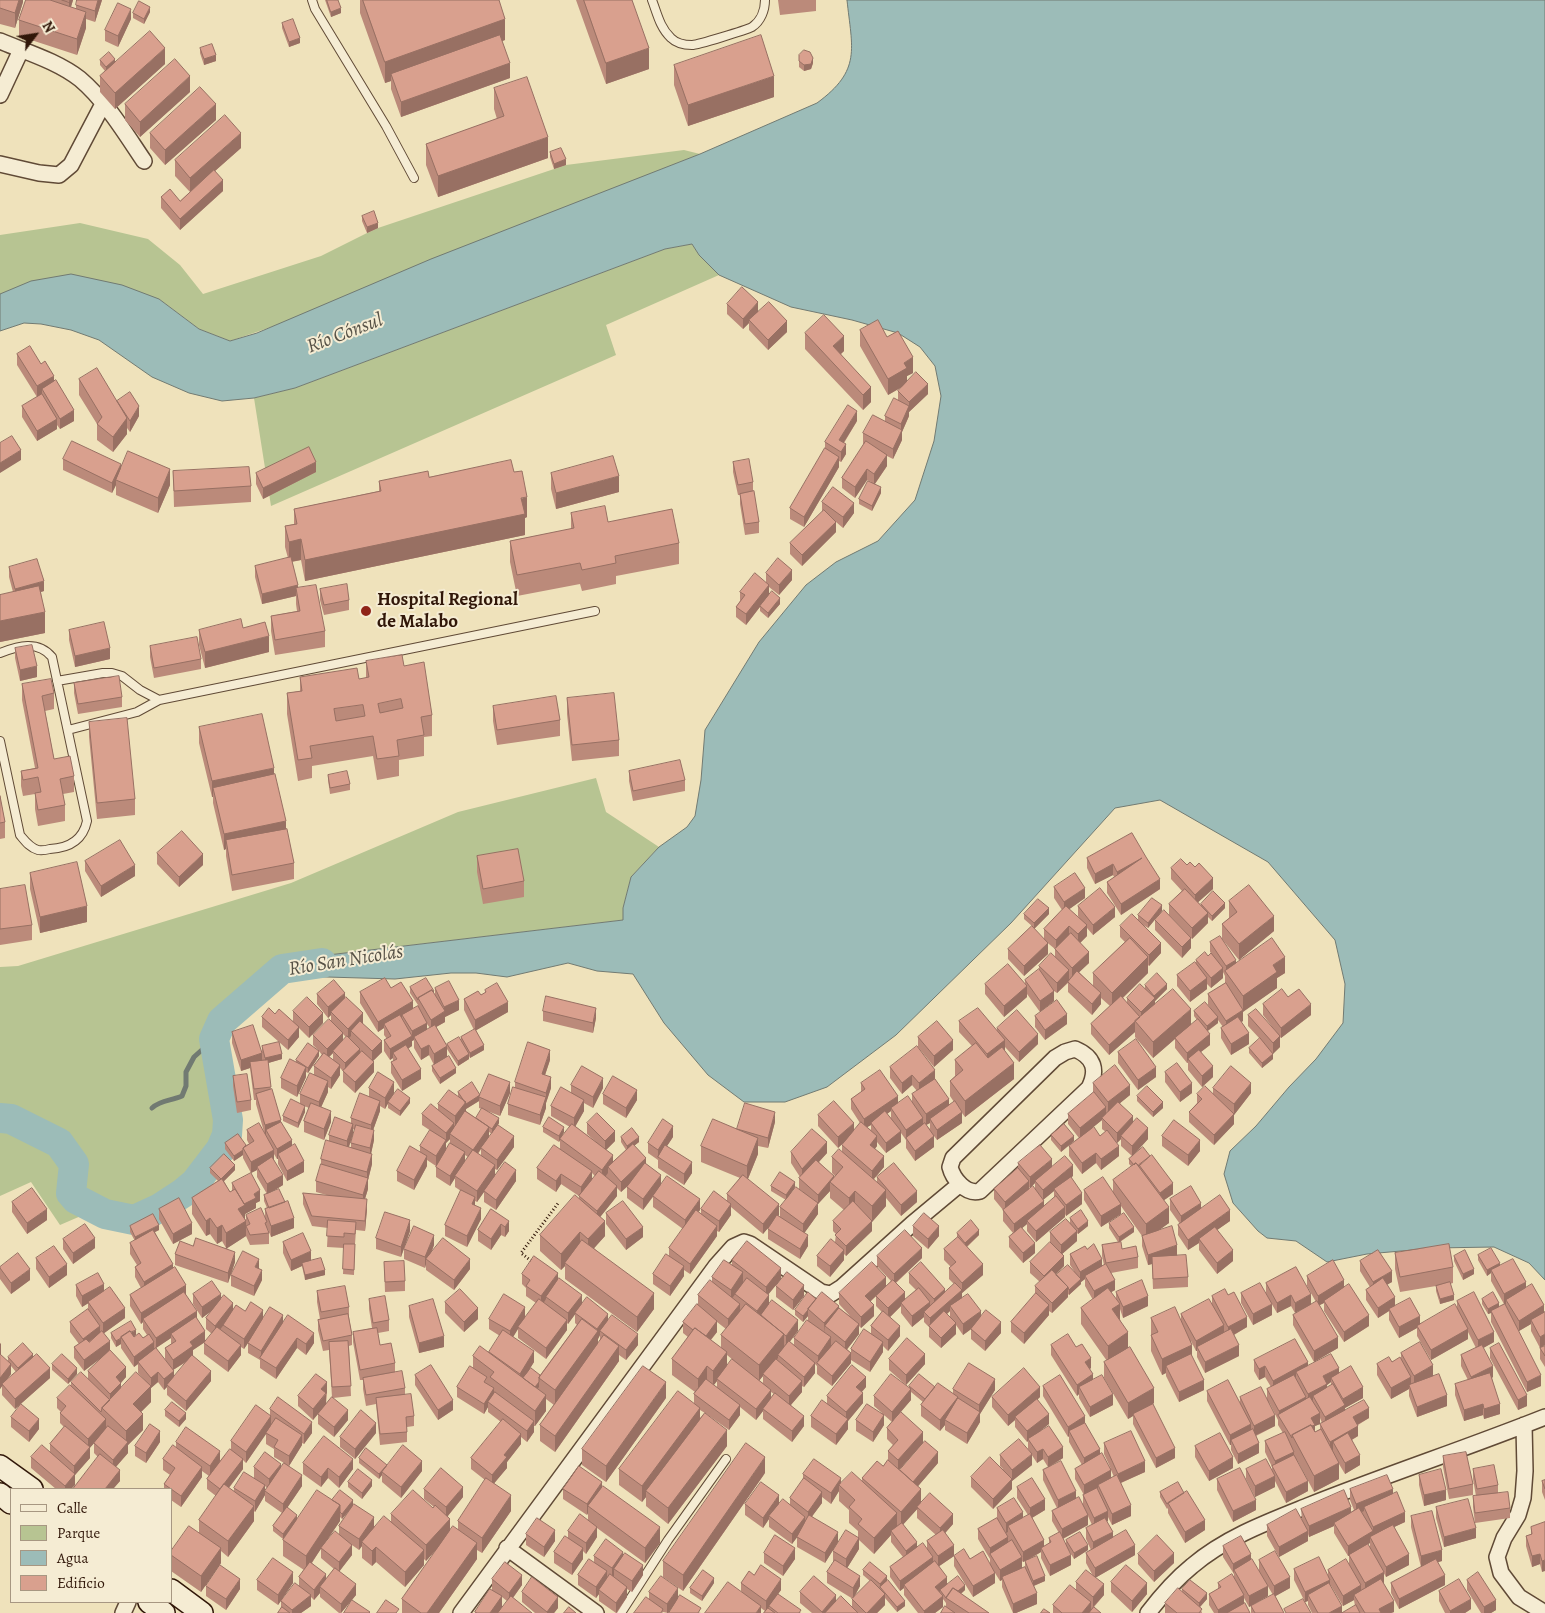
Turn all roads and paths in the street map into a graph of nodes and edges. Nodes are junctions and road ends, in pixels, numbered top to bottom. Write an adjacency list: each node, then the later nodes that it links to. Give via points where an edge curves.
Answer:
1 (312, 0): 10 (lane)
2 (652, 0): 3 (lane, via 662,27 671,39 695,45 752,26 760,20)
3 (765, 0)
4 (0, 42): 5 (street)
5 (21, 50): 6 (street); 7 (street, via 79,78)
6 (0, 95)
7 (102, 104): 8 (street); 9 (street, via 72,166 60,175)
8 (144, 161)
9 (0, 164)
10 (414, 178)
11 (595, 611): 14 (lane)
12 (0, 653): 13 (lane, via 39,646 52,657)
13 (57, 681): 14 (lane, via 112,673); 15 (lane)
14 (159, 700): 15 (lane, via 137,712)
15 (68, 730): 16 (lane, via 86,821 79,839 56,849 32,847 20,835)
16 (0, 741)
17 (960, 1184): 17 (street, via 969,1190 980,1191 1089,1088 1094,1068 1083,1053 1075,1050 1055,1058 953,1158 950,1167 953,1178); 27 (street, via 831,1294 821,1292 750,1244 744,1242 733,1247)
18 (558, 1202): 19 (path, via 521,1253)
19 (537, 1264)
20 (1545, 1417): 21 (street)
21 (1524, 1425): 30 (street, via 1522,1498 1518,1515 1497,1557 1501,1573 1519,1597); 36 (street, via 1261,1525 1192,1565)
22 (726, 1459): 26 (lane)
23 (0, 1466): 24 (main road)
24 (31, 1488)
25 (661, 1534): 26 (lane)
26 (668, 1540): 35 (lane)
27 (507, 1548): 33 (street); 34 (street)
28 (172, 1591): 32 (main road)
29 (150, 1603): 31 (main road)
30 (1540, 1610)
31 (164, 1613)
32 (202, 1613)
33 (461, 1613)
34 (596, 1613)
35 (622, 1613)
36 (1148, 1613)

